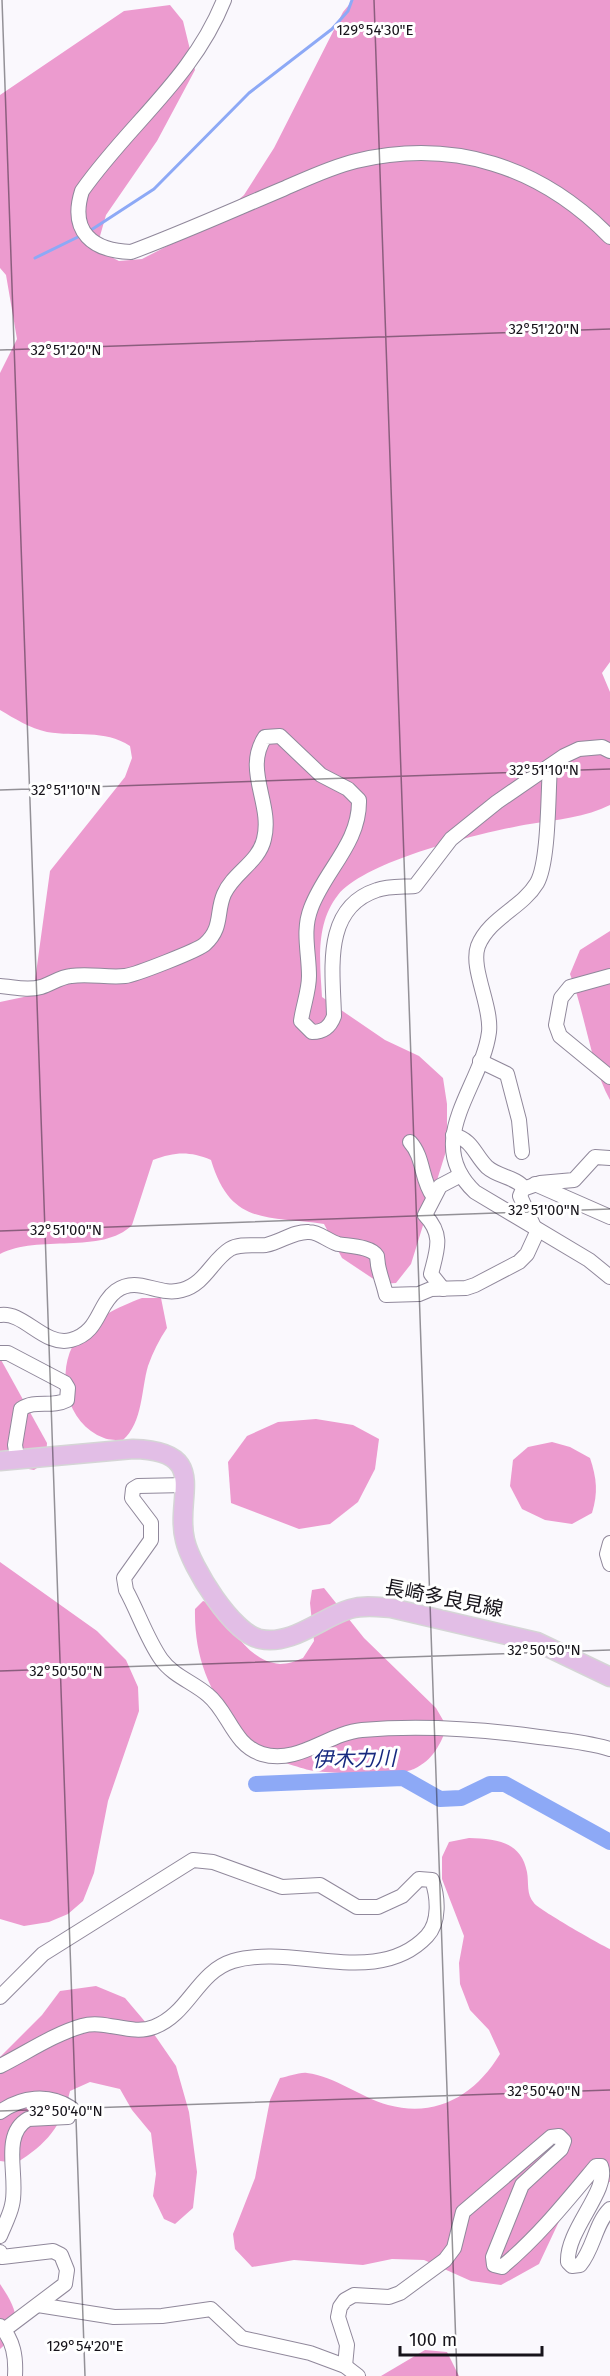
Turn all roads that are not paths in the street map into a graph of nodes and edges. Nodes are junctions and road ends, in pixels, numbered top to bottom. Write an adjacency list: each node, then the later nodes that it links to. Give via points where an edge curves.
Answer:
1 (224, 0): 2 (street, via 196,55 82,191 78,218 89,239 99,246 131,252 353,162 402,153 462,156 519,172 570,200)
2 (610, 237)
3 (607, 746): 4 (street, via 579,750)
4 (550, 766): 6 (street, via 459,831 415,886 379,889 352,905 339,921 332,947 334,1016 321,1032 312,1032 301,1021 309,978 306,925 311,907 357,824 359,800 348,789 321,775 280,736 265,736 257,748 256,772 265,838 256,856 224,894 220,919 207,943 196,951 128,976 69,976 39,987); 7 (street, via 540,876 486,932 477,949 478,972 488,1003 489,1032)
5 (610, 975): 8 (street, via 570,987 561,998 556,1025 560,1036)
6 (0, 986)
7 (480, 1060): 9 (street); 11 (street, via 507,1074 519,1120)
8 (610, 1077)
9 (453, 1135): 13 (street, via 454,1160); 14 (street, via 471,1144 487,1166)
10 (410, 1142): 15 (street, via 417,1150 425,1186)
11 (522, 1152)
12 (610, 1158): 14 (street, via 589,1161 574,1180)
13 (461, 1176): 15 (street, via 440,1186); 17 (street, via 476,1192)
14 (530, 1186): 16 (street); 17 (street, via 520,1196)
15 (433, 1196): 19 (street, via 425,1215 436,1227 438,1247 431,1275)
16 (610, 1217)
17 (536, 1228): 18 (street); 19 (street, via 527,1254 519,1262 475,1285)
18 (610, 1277)
19 (443, 1289): 20 (street, via 386,1295 377,1256 311,1232 296,1233 284,1241 229,1250 204,1276 181,1291 128,1285 109,1298 90,1330 70,1340 47,1337 8,1314)
20 (0, 1315)
21 (0, 1353): 22 (street, via 8,1353 68,1388 67,1400 60,1404 28,1404 21,1409)
22 (9, 1459): 23 (main road, 長崎多良見線, via 154,1450 172,1458)
23 (186, 1485): 26 (main road, 長崎多良見線, via 184,1540 224,1609 247,1635 267,1640 285,1637 350,1609 391,1608 537,1642); 27 (street, via 133,1489 132,1498 151,1523 151,1540 124,1578 126,1590 161,1659 210,1696 240,1740 251,1749 264,1755 293,1754 359,1730 415,1729 499,1732)
24 (610, 1543): 25 (street)
25 (610, 1564)
26 (610, 1677)
27 (610, 1749)
28 (0, 1997): 29 (street, via 43,1954 193,1860 213,1862 282,1887 320,1885 357,1907 378,1907 402,1896 419,1879 432,1880 435,1887 435,1924 421,1942 401,1954 349,1962 245,1958 210,1971 177,2013 152,2028 83,2025)
29 (0, 2066)
30 (0, 2112): 32 (street, via 18,2101 42,2098 71,2108 68,2117 28,2118 16,2129 13,2203)
31 (610, 2209): 36 (street, via 588,2256 580,2265 572,2266 568,2262 570,2241 601,2187 604,2173 602,2166 596,2166 524,2249 502,2267 494,2265 493,2257 522,2186 561,2149 564,2141 559,2136 551,2137 463,2212 454,2248 445,2260 400,2293 389,2297 354,2295 345,2300 338,2317 347,2345)
32 (0, 2236)
33 (0, 2252): 34 (street, via 2,2257 45,2251 61,2255 67,2270 65,2284)
34 (38, 2305): 35 (street); 36 (street, via 114,2316 162,2316 211,2309 242,2338 310,2353)
35 (2, 2328): 37 (street, via 12,2342)
36 (345, 2366): 38 (street)
37 (15, 2376)
38 (358, 2376)

